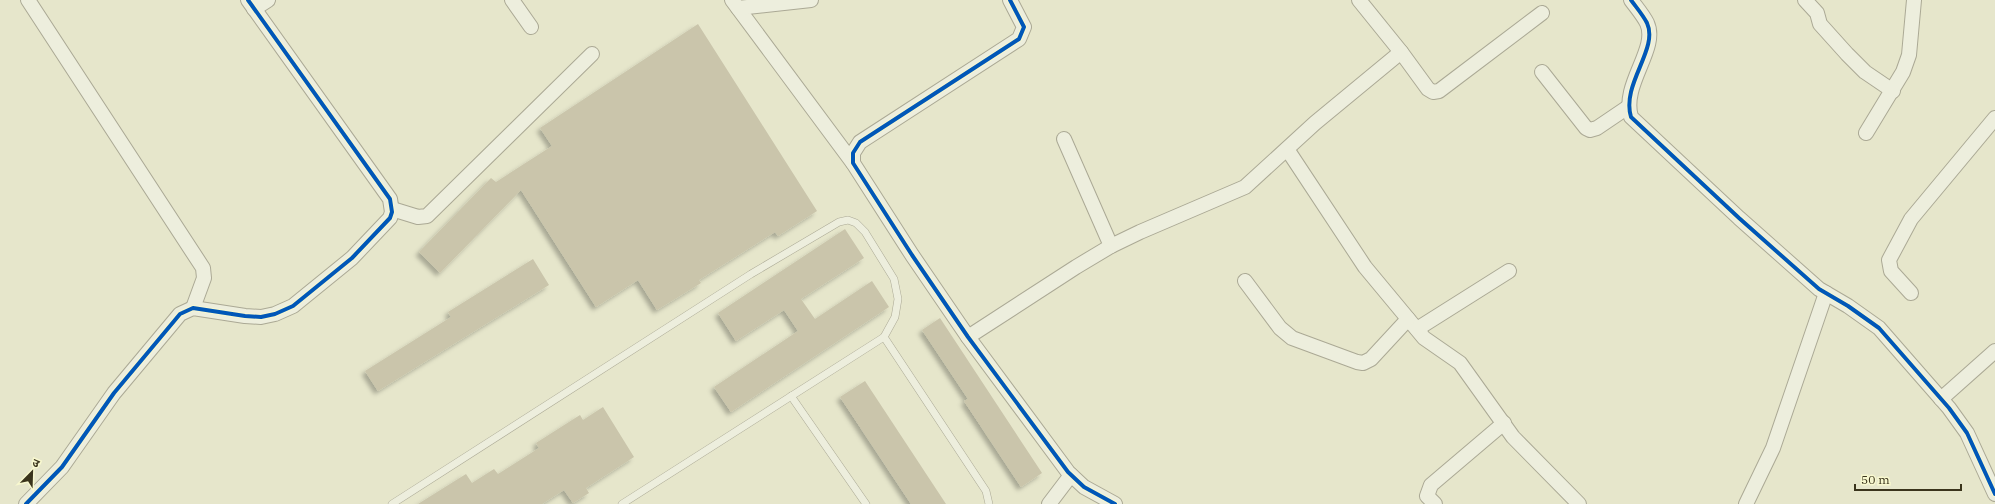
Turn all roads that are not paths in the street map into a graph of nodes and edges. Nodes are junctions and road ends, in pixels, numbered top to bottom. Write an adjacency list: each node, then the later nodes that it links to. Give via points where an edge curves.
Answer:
1 (28, 0): 30 (street, via 203,268 204,278)
2 (268, 0): 10 (street)
3 (512, 0): 13 (street)
4 (811, 0): 11 (street)
5 (1010, 0): 23 (street, via 1024,26 1024,32 1019,39 860,142 853,153)
6 (1359, 0): 14 (street)
7 (1631, 0): 18 (street, via 1647,23 1649,44 1634,80)
8 (1805, 0): 17 (street, via 1817,13 1820,24 1852,59 1865,72)
9 (1914, 0): 17 (street, via 1909,55)
10 (251, 4): 24 (street, via 390,200)
11 (735, 4): 23 (street)
12 (1542, 13): 14 (street, via 1438,91 1428,89)
13 (531, 27)
14 (1401, 52): 22 (street)
15 (592, 54): 24 (street, via 427,216 418,217)
16 (1542, 72): 18 (street, via 1590,130)
17 (1893, 91): 20 (street)
18 (1628, 107): 29 (street, via 1631,117 1739,218)
19 (1995, 118): 28 (street, via 1911,219 1889,260 1891,271)
20 (1866, 133)
21 (1064, 139): 25 (street)
22 (1287, 149): 25 (street, via 1245,187); 31 (street, via 1365,267)
23 (853, 163): 33 (street)
24 (392, 209): 30 (street, via 385,225 352,258 293,306 261,317)
25 (1112, 246): 33 (street)
26 (1509, 271): 31 (street)
27 (1245, 281): 31 (street, via 1280,328 1292,338 1357,362 1363,363 1371,359)
28 (1910, 293)
29 (1826, 294): 36 (street, via 1879,328); 49 (street, via 1773,448)
30 (193, 308): 40 (street, via 180,314 149,349 66,461)
31 (1413, 324): 37 (street, via 1424,338 1460,363)
32 (884, 337): 35 (lane); 41 (lane, via 895,317 898,299 894,278 865,232 856,223 848,220 838,222 752,274); 44 (lane, via 986,491)
33 (968, 337): 38 (street)
34 (1995, 351): 36 (street)
35 (791, 396): 42 (lane); 43 (lane)
36 (1941, 399): 39 (street, via 1967,434)
37 (1504, 424): 47 (street, via 1431,486 1427,496); 48 (street, via 1513,437)
38 (1071, 475): 45 (street); 46 (street, via 1084,487)
39 (1995, 494)
40 (26, 504)
41 (392, 504)
42 (622, 504)
43 (866, 504)
44 (990, 504)
45 (1049, 504)
46 (1115, 504)
47 (1435, 504)
48 (1578, 504)
49 (1746, 504)

